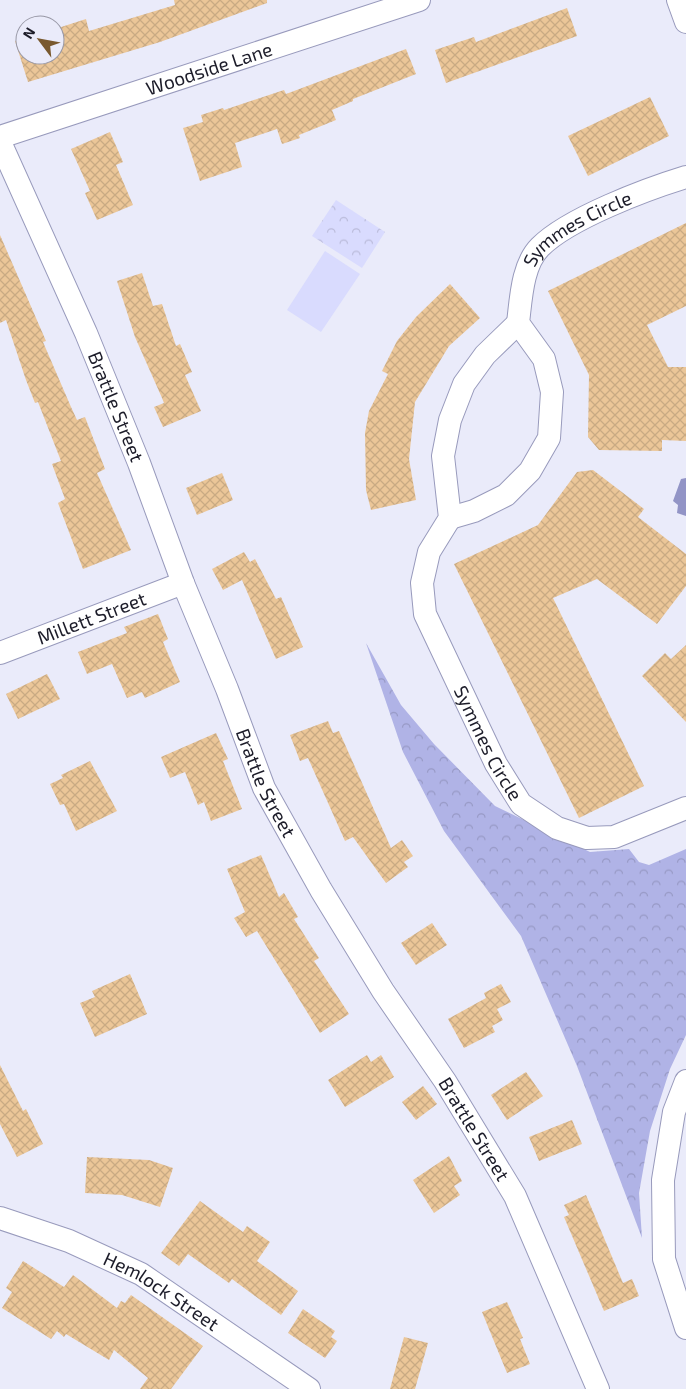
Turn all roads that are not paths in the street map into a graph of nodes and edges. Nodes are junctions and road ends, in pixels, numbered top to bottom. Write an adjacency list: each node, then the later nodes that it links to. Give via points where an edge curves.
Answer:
1 (418, 0): 4 (street, Woodside Lane)
2 (678, 0): 3 (street)
3 (686, 22)
4 (0, 137)
5 (0, 142): 9 (street, Brattle Street, via 86,333)
6 (686, 177): 7 (street, Symmes Circle, via 655,186 571,224 539,247 524,278)
7 (518, 323): 8 (street, via 485,355 464,384 450,420 443,456); 8 (street, via 544,359 552,392 549,438 530,471 506,495 474,511)
8 (450, 518): 11 (street, Symmes Circle, via 429,552 422,583 425,614 496,764 521,804 557,828 587,838 614,837)
9 (183, 582): 10 (street, Millett Street); 16 (street, Brattle Street, via 264,788 383,991 445,1081 515,1196)
10 (0, 653)
11 (686, 808)
12 (686, 1081): 14 (street, via 674,1112 663,1190 664,1259)
13 (0, 1218): 15 (street, Hemlock Street, via 69,1241 141,1274)
14 (686, 1328)
15 (309, 1389)
16 (598, 1389)

